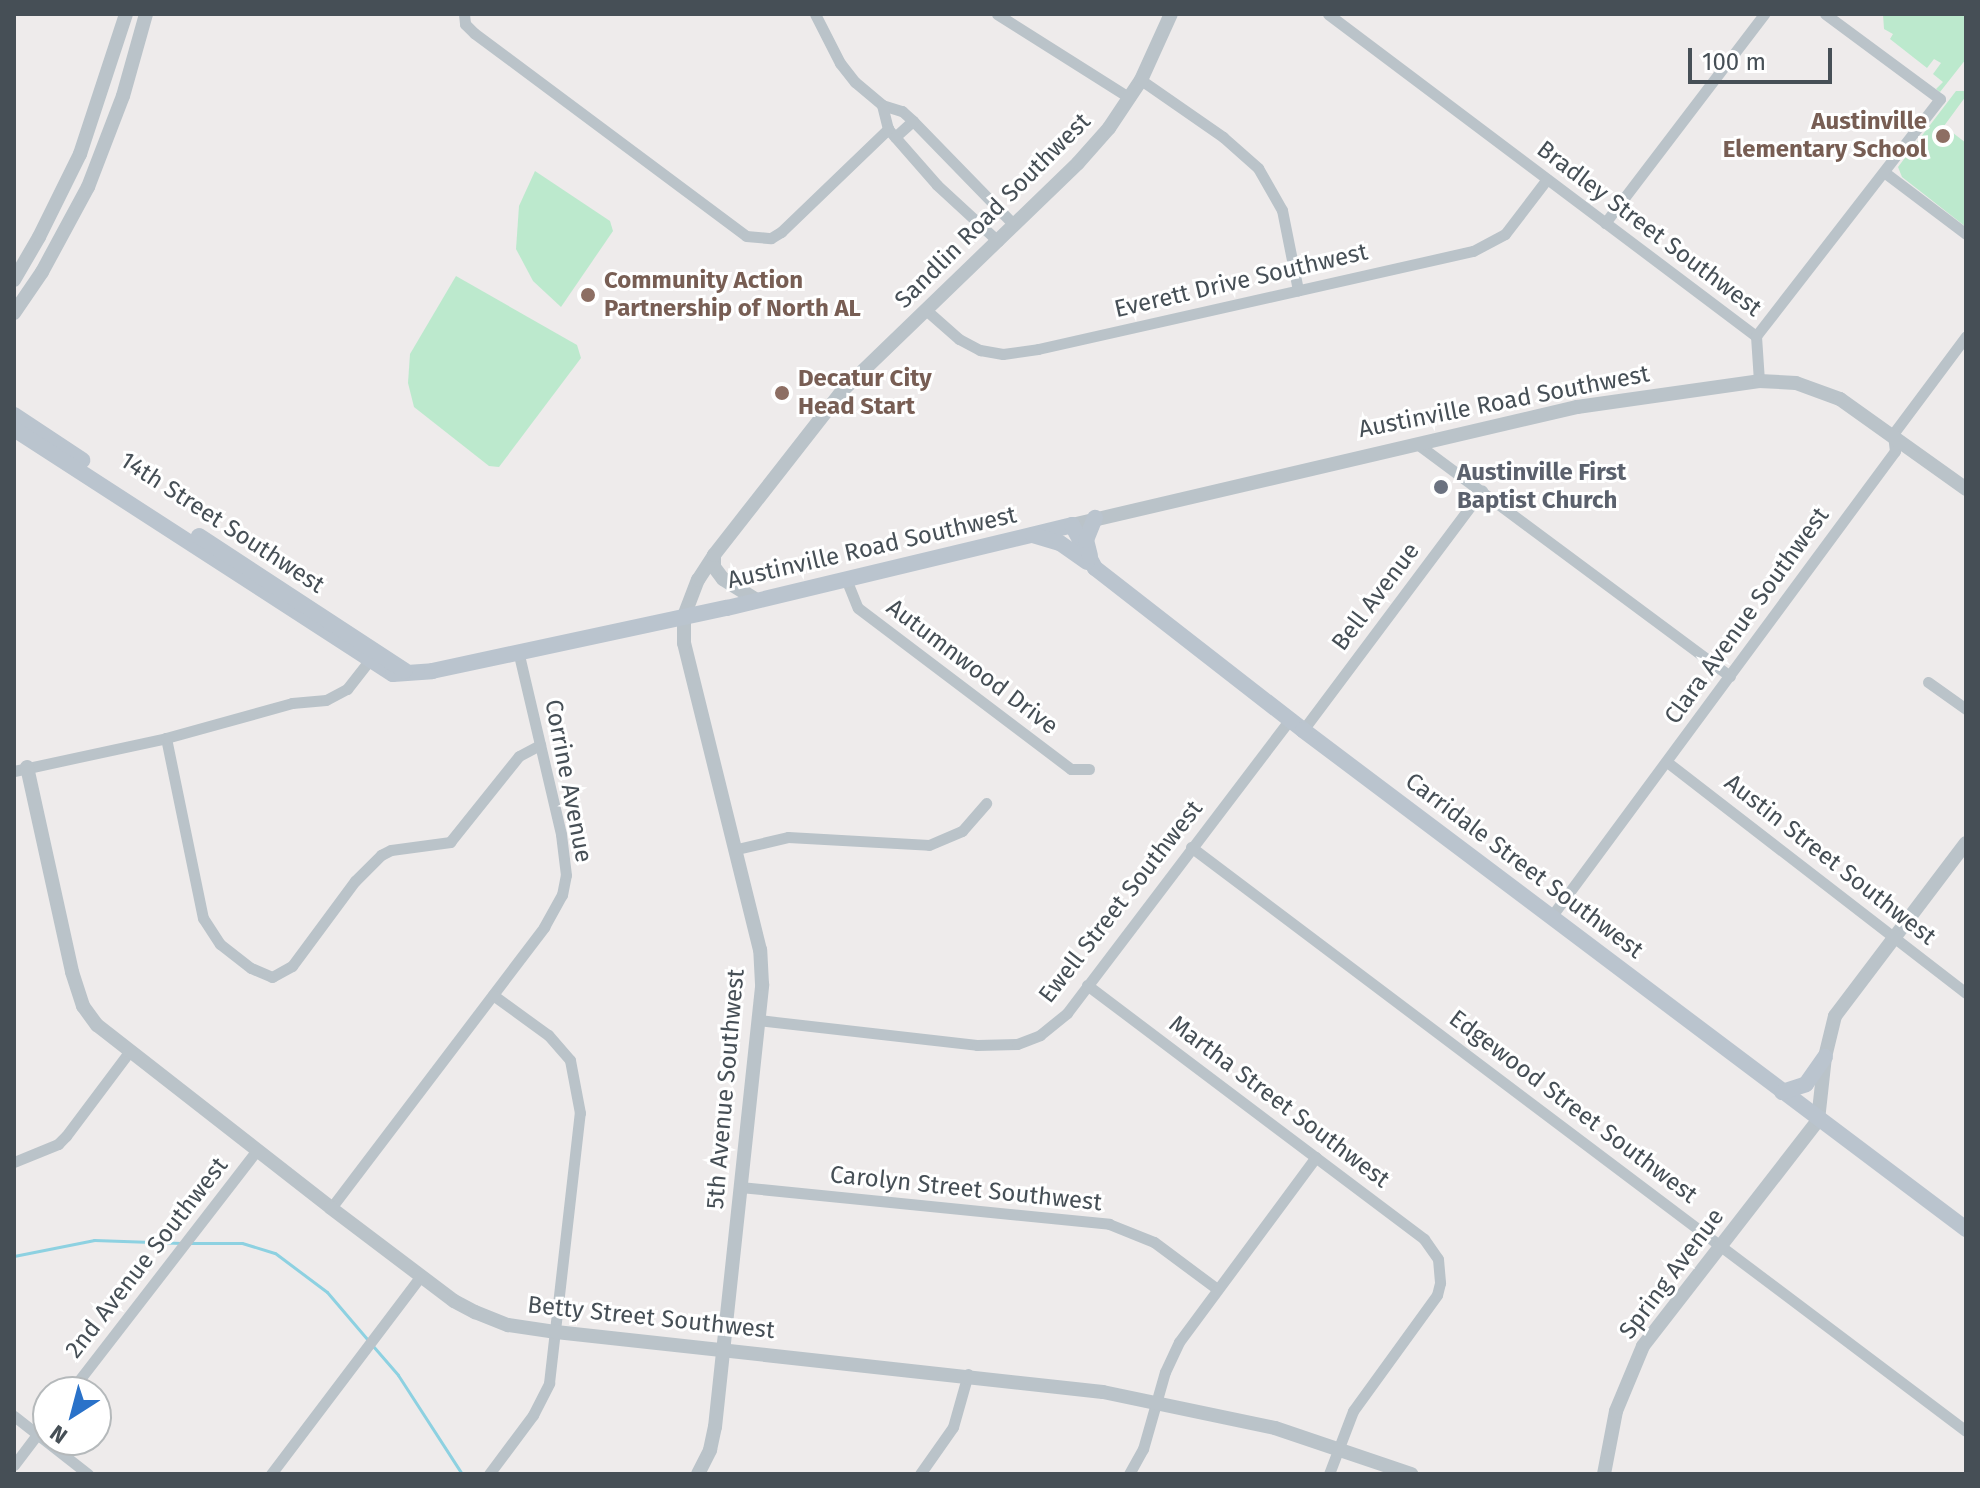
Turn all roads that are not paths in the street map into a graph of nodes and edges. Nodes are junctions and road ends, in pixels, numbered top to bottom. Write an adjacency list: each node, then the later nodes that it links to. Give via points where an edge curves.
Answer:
1 (126, 14): 21 (street, via 80,154)
2 (146, 14): 24 (street, via 123,96 88,187)
3 (464, 14): 14 (street, via 474,33 746,236 771,238 781,232)
4 (815, 14): 12 (street, via 840,63)
5 (997, 14): 11 (street)
6 (1171, 14): 10 (street, Sandlin Road Southwest)
7 (1328, 14): 16 (street, Bradley Street Southwest)
8 (1764, 14): 17 (street)
9 (1825, 14): 15 (street, via 1940,99)
10 (1141, 80): 11 (street, Sandlin Road Southwest); 22 (street, via 1258,168 1282,210)
11 (1130, 98): 18 (street, Sandlin Road Southwest, via 1096,144)
12 (882, 105): 13 (street); 14 (street)
13 (913, 121): 14 (street); 18 (street)
14 (891, 133): 20 (street)
15 (1884, 172): 19 (street); 25 (street)
16 (1547, 179): 17 (street, Bradley Street Southwest); 22 (street, Everett Drive Southwest, via 1513,226 1485,247)
17 (1605, 223): 25 (street, Bradley Street Southwest)
18 (1014, 225): 20 (street, Sandlin Road Southwest)
19 (1966, 234)
20 (998, 241): 23 (street, Sandlin Road Southwest)
21 (14, 280)
22 (1298, 290): 23 (street, Everett Drive Southwest, via 1003,354 969,345)
23 (926, 310): 37 (street, Sandlin Road Southwest, via 842,391)
24 (14, 313)
25 (1756, 336): 27 (street, Bradley Street Southwest)
26 (1966, 336): 30 (street, Clara Avenue Southwest)
27 (1759, 381): 30 (street, via 1819,390); 31 (street, Austinville Road Southwest, via 1592,404)
28 (14, 415): 44 (main road, 14th Street Southwest)
29 (14, 429): 43 (main road, 14th Street Southwest)
30 (1893, 434): 32 (street); 45 (street, Clara Avenue Southwest, via 1895,451)
31 (1416, 443): 33 (street); 34 (street, Austinville Road Southwest)
32 (1966, 489)
33 (1482, 491): 45 (street); 48 (street, Bell Avenue)
34 (1095, 518): 35 (street, Austinville Road Southwest); 38 (main road, via 1086,540)
35 (1072, 525): 36 (main road, Austinville Road Southwest); 38 (main road, Carridale Street Southwest)
36 (1031, 535): 38 (main road, via 1060,543); 39 (main road, Austinville Road Southwest)
37 (714, 555): 40 (street, via 714,567 723,579); 41 (street, Sandlin Road Southwest)
38 (1095, 568): 48 (main road, Carridale Street Southwest)
39 (846, 579): 40 (main road, Austinville Road Southwest); 53 (street, Autumnwood Drive, via 858,608 1071,769)
40 (757, 600): 41 (main road, Austinville Road Southwest)
41 (684, 616): 42 (main road, Austinville Road Southwest); 57 (street, 5th Avenue Southwest, via 684,643)
42 (518, 651): 44 (main road, Austinville Road Southwest, via 432,671); 50 (street, Corrine Avenue)
43 (369, 661): 44 (main road, Austinville Road Southwest, via 393,674); 49 (street, via 347,689 326,700 292,703)
44 (405, 671)
45 (1730, 676): 51 (street, Clara Avenue Southwest)
46 (1928, 682): 47 (street)
47 (1966, 709)
48 (1297, 724): 56 (street, Ewell Street Southwest); 58 (main road, Carridale Street Southwest)
49 (166, 738): 50 (street, via 203,918 220,944 272,977 292,966 355,881 381,855 450,842 519,756); 52 (street)
50 (540, 745): 62 (street, Corrine Avenue, via 566,875 557,909)
51 (1667, 762): 58 (street, Clara Avenue Southwest); 59 (street, Austin Street Southwest)
52 (20, 769): 64 (street, Betty Street Southwest, via 83,1006)
53 (1089, 769)
54 (986, 803): 57 (street, via 962,831 929,845 788,837)
55 (1966, 843): 59 (street)
56 (1191, 847): 60 (street, Ewell Street Southwest); 74 (street, Edgewood Street Southwest)
57 (737, 849): 63 (street, 5th Avenue Southwest, via 760,950)
58 (1551, 917): 66 (main road, Carridale Street Southwest)
59 (1894, 938): 61 (street, Austin Street Southwest); 65 (street, via 1838,1011)
60 (1087, 985): 63 (street, Ewell Street Southwest, via 1058,1022 1017,1044 977,1045); 69 (street, Martha Street Southwest)
61 (1966, 993)
62 (493, 995): 72 (street, Corrine Avenue); 77 (street, via 548,1035 570,1060 576,1088 580,1113)
63 (758, 1020): 71 (street, 5th Avenue Southwest)
64 (129, 1052): 68 (street, Betty Street Southwest); 70 (street, via 58,1144)
65 (1825, 1057): 66 (main road, via 1806,1084); 67 (street)
66 (1782, 1092): 67 (main road, Carridale Street Southwest)
67 (1818, 1120): 73 (main road, Carridale Street Southwest); 74 (street, Spring Avenue)
68 (257, 1150): 72 (street, Betty Street Southwest); 80 (street, 2nd Avenue Southwest)
69 (1316, 1157): 76 (street); 86 (street, Martha Street Southwest, via 1424,1239 1438,1259 1440,1283 1437,1295 1360,1400)
70 (14, 1162)
71 (740, 1187): 76 (street, Carolyn Street Southwest, via 1109,1224 1154,1242); 78 (street, 5th Avenue Southwest)
72 (331, 1208): 75 (street, Betty Street Southwest)
73 (1966, 1229)
74 (1720, 1245): 84 (street, Edgewood Street Southwest); 97 (street, Spring Avenue, via 1632,1367 1616,1411)
75 (421, 1276): 77 (street, Betty Street Southwest, via 489,1318); 90 (street)
76 (1217, 1289): 81 (street, via 1179,1342)
77 (556, 1332): 78 (street, Betty Street Southwest); 91 (street, via 543,1398)
78 (723, 1348): 79 (street, Betty Street Southwest); 92 (street, 5th Avenue Southwest, via 715,1427)
79 (968, 1374): 81 (street, Betty Street Southwest); 93 (street, via 953,1427)
80 (82, 1376)
81 (1158, 1402): 86 (street, Betty Street Southwest, via 1275,1428); 94 (street)
82 (14, 1416): 83 (street)
83 (32, 1430)
84 (1966, 1431)
85 (32, 1441): 88 (street)
86 (1339, 1449): 95 (street); 96 (street, Betty Street Southwest)
87 (65, 1456): 89 (street)
88 (14, 1465)
89 (88, 1474)
90 (271, 1474)
91 (489, 1474)
92 (698, 1474)
93 (920, 1474)
94 (1129, 1474)
95 (1329, 1474)
96 (1411, 1474)
97 (1604, 1474)

